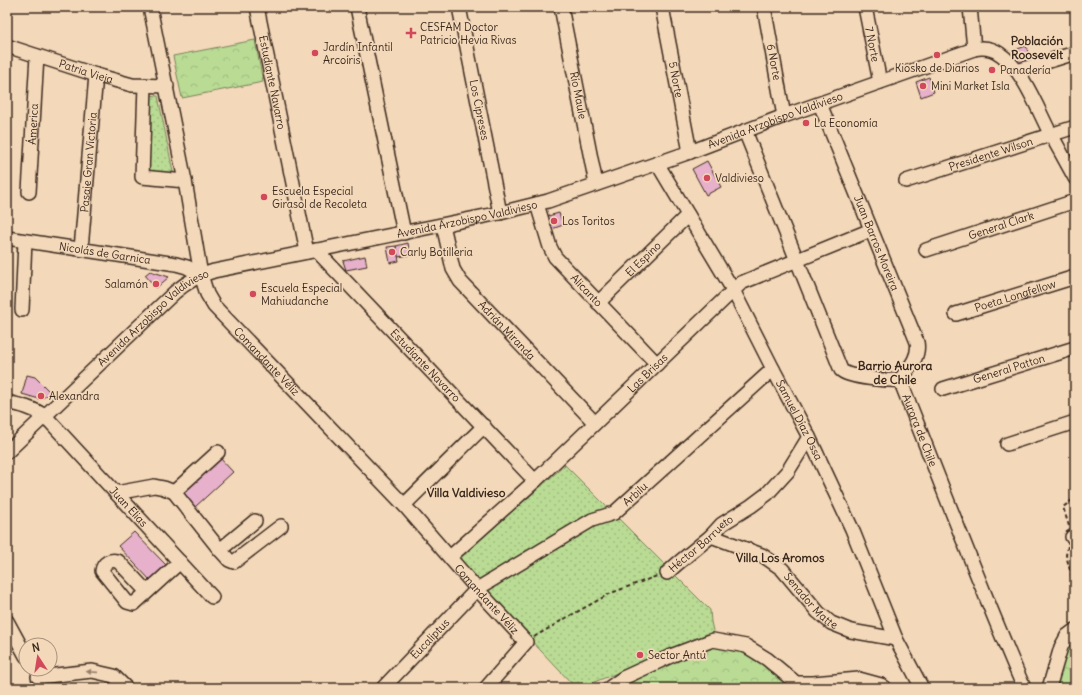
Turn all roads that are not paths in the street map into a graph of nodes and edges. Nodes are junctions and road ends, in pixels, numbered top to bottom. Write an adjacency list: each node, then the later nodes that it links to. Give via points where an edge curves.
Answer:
1 (150, 7): 18 (street, Comandante Véliz)
2 (257, 7): 42 (street, Estudiante Navarro)
3 (357, 7): 37 (street)
4 (459, 7): 33 (street, Los Cipreses)
5 (561, 7): 29 (street, Río Maule)
6 (662, 7): 24 (street, 5 Norte)
7 (764, 7): 20 (street, 6 Norte)
8 (865, 7): 16 (street, 7 Norte)
9 (970, 7): 11 (street)
10 (7, 46): 13 (street, Patria Vieja)
11 (974, 49): 14 (street, via 990,48 996,51); 16 (street, Avenida Arzobispo Valdivieso)
12 (1075, 53): 14 (street)
13 (37, 56): 15 (street, Patria Vieja); 30 (street, Ámerica)
14 (1017, 71): 23 (street)
15 (96, 75): 17 (street, Patria Vieja, via 132,85); 40 (street, Pasaje Gran Victoria)
16 (880, 82): 19 (street, Avenida Arzobispo Valdivieso)
17 (145, 85): 18 (street, Patria Vieja); 27 (street, via 142,177)
18 (167, 86): 27 (street, Comandante Véliz)
19 (820, 104): 20 (street, Avenida Arzobispo Valdivieso); 36 (street, Juan Barros Moreira)
20 (784, 116): 22 (street, Avenida Arzobispo Valdivieso)
21 (1075, 127): 23 (street, Presidente Wilson)
22 (745, 131): 24 (street, Avenida Arzobispo Valdivieso); 43 (street, Aurora de Chile)
23 (1051, 134): 26 (street); 28 (street, Presidente Wilson)
24 (690, 152): 25 (street, Avenida Arzobispo Valdivieso)
25 (657, 163): 29 (street, Avenida Arzobispo Valdivieso); 34 (street, Samuel Díaz Ossa)
26 (1075, 178)
27 (186, 181): 44 (street, Comandante Véliz)
28 (906, 181)
29 (596, 184): 32 (street, Avenida Arzobispo Valdivieso)
30 (29, 192)
31 (1075, 201): 41 (street, General Clark)
32 (537, 204): 33 (street, Avenida Arzobispo Valdivieso); 47 (street, Alicanto, via 555,257)
33 (500, 213): 35 (street, Avenida Arzobispo Valdivieso)
34 (688, 215): 46 (street, Samuel Díaz Ossa); 47 (street, El Espino)
35 (443, 225): 37 (street, Avenida Arzobispo Valdivieso); 58 (street, Adrián Miranda, via 453,269 460,281)
36 (872, 230): 43 (street, Las Brisas); 53 (street, Juan Barros Moreira, via 917,342 916,356)
37 (404, 233): 42 (street, Avenida Arzobispo Valdivieso)
38 (7, 238): 39 (street, Nicolás de Garnica)
39 (25, 240): 40 (street, Nicolás de Garnica); 48 (street)
40 (81, 249): 44 (street, Nicolás de Garnica, via 176,264)
41 (926, 250)
42 (312, 251): 44 (street, Avenida Arzobispo Valdivieso); 59 (street, Estudiante Navarro)
43 (797, 260): 46 (street, Las Brisas, via 741,283); 53 (street, Aurora de Chile, via 841,370 848,375)
44 (201, 275): 56 (street, Avenida Arzobispo Valdivieso, via 175,292); 67 (street, Comandante Véliz, via 206,294 214,306)
45 (1075, 277): 49 (street, Poeta Longfellow)
46 (733, 290): 51 (street, Las Brisas); 52 (street, Samuel Díaz Ossa)
47 (598, 302): 51 (street, Alicanto)
48 (22, 310)
49 (956, 314)
50 (1075, 348): 54 (street, General Patton)
51 (657, 364): 58 (street, Las Brisas)
52 (773, 369): 60 (street, Samuel Díaz Ossa); 75 (street, Arbilu, via 614,513 592,520)
53 (900, 380): 89 (street, Aurora de Chile, via 984,595)
54 (943, 389)
55 (7, 402): 56 (street, via 30,408)
56 (45, 416): 62 (street, Avenida Arzobispo Valdivieso); 66 (street, Juan Elias)
57 (1075, 422): 61 (street)
58 (595, 423): 64 (street, Las Brisas)
59 (484, 426): 64 (street, Estudiante Navarro); 67 (street)
60 (809, 437): 70 (street, Héctor Barrueto, via 788,471 767,494 722,524); 80 (street, Samuel Díaz Ossa, via 852,529)
61 (1007, 444)
62 (7, 452)
63 (218, 452): 65 (street)
64 (535, 481): 72 (street, Las Brisas)
65 (174, 492): 66 (street, via 154,486); 71 (street)
66 (116, 493): 73 (street, Juan Elias)
67 (404, 504): 72 (street, Comandante Véliz)
68 (254, 521): 71 (street)
69 (281, 526): 71 (street, via 238,561 229,560)
70 (711, 536): 74 (street, Héctor Barrueto); 80 (street, Senador Matte, via 762,555 782,569 818,612 831,623 851,631)
71 (220, 550)
72 (450, 557): 75 (street, Comandante Véliz)
73 (180, 562): 76 (street); 77 (street, Juan Elias)
74 (667, 573)
75 (476, 589): 84 (street, Eucaliptus); 85 (street, Comandante Véliz, via 526,642)
76 (147, 592)
77 (212, 597)
78 (8, 625): 81 (street)
79 (1075, 630): 90 (street, via 1067,636 1060,647)
80 (896, 639): 88 (street, Samuel Díaz Ossa)
81 (18, 642)
82 (37, 678): 83 (street, one-way to 82, via 114,676 92,671)
83 (126, 688)
84 (382, 688)
85 (486, 688)
86 (609, 688): 87 (street, via 623,678 713,640 746,646 767,659 796,683 812,684 859,679)
87 (885, 688)
88 (922, 688)
89 (1024, 688)
90 (1049, 688)

